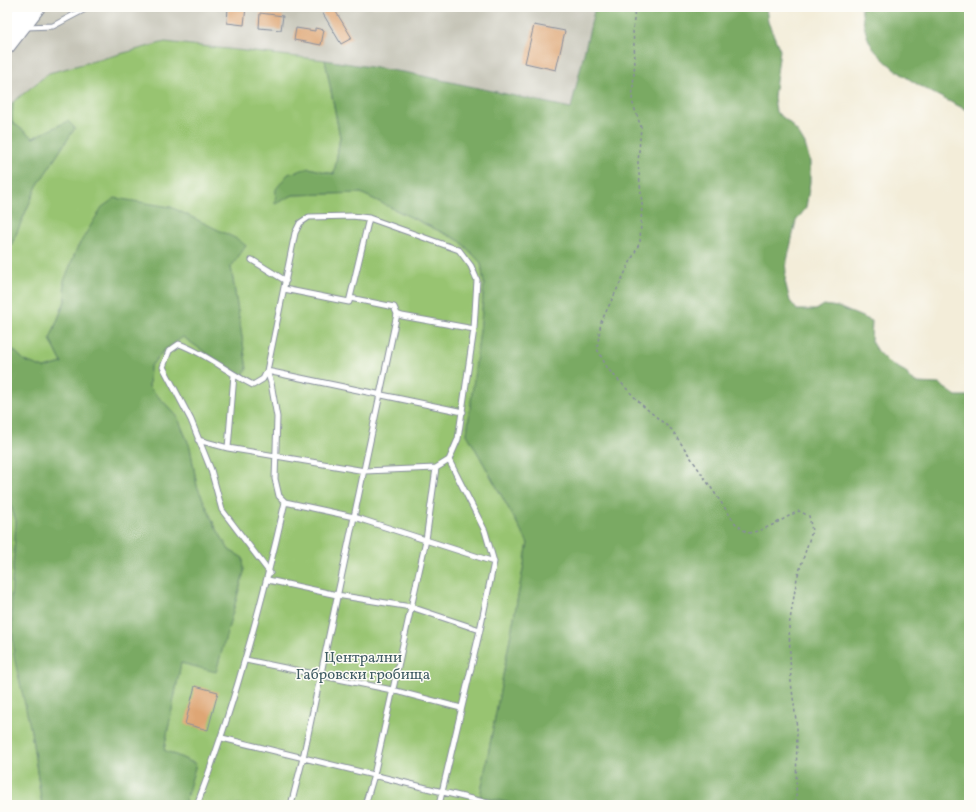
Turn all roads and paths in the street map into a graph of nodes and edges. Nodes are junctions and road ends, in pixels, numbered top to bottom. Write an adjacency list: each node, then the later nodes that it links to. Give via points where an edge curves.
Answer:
1 (23, 7): 6 (main road)
2 (38, 7): 5 (main road)
3 (89, 7): 5 (lane, via 53,26)
4 (635, 7): 47 (path, via 632,101 641,127 638,163 642,204 640,242 601,322 597,349 608,369 642,405 672,430 735,523 747,533 761,531 799,511 809,516 812,531 798,578 789,626 791,682 797,728)
5 (23, 27): 7 (main road)
6 (7, 28)
7 (7, 47)
8 (369, 218): 10 (lane, via 331,215 309,217 300,223 295,233); 12 (lane); 14 (lane, via 459,250 471,266 477,280)
9 (252, 260): 10 (lane)
10 (286, 281): 11 (lane)
11 (284, 289): 12 (lane, via 349,302); 15 (lane)
12 (350, 298): 13 (lane, via 394,307)
13 (397, 314): 14 (lane); 17 (lane)
14 (474, 330): 18 (lane)
15 (266, 371): 16 (lane, via 263,379 253,385); 17 (lane); 21 (lane, via 271,383 277,417)
16 (234, 375): 19 (lane, via 195,350 179,344 169,351 163,367 191,420); 20 (lane)
17 (382, 394): 18 (lane); 24 (lane)
18 (463, 412): 22 (lane, via 458,439)
19 (198, 440): 20 (lane); 29 (lane, via 211,470 222,510)
20 (228, 448): 21 (lane)
21 (277, 457): 24 (lane); 25 (lane, via 276,488 278,496)
22 (449, 460): 23 (lane); 28 (lane, via 485,532)
23 (436, 468): 24 (lane); 27 (lane)
24 (364, 471): 26 (lane)
25 (285, 502): 26 (lane); 29 (lane)
26 (354, 517): 27 (lane); 31 (lane)
27 (426, 540): 28 (lane); 32 (lane)
28 (494, 562): 33 (lane)
29 (270, 574): 30 (lane)
30 (268, 580): 31 (lane); 34 (lane)
31 (337, 595): 32 (lane); 35 (lane)
32 (410, 607): 33 (lane); 36 (lane)
33 (480, 630): 37 (lane)
34 (246, 660): 35 (lane); 38 (lane)
35 (320, 676): 36 (lane); 39 (lane)
36 (392, 690): 37 (lane); 40 (lane)
37 (461, 708): 41 (lane)
38 (222, 738): 39 (lane); 42 (lane)
39 (303, 758): 40 (lane); 43 (lane)
40 (374, 775): 41 (lane); 44 (lane)
41 (442, 791): 45 (lane); 46 (lane)
42 (197, 805)
43 (291, 805)
44 (365, 805)
45 (439, 805)
46 (496, 805)
47 (796, 805)

